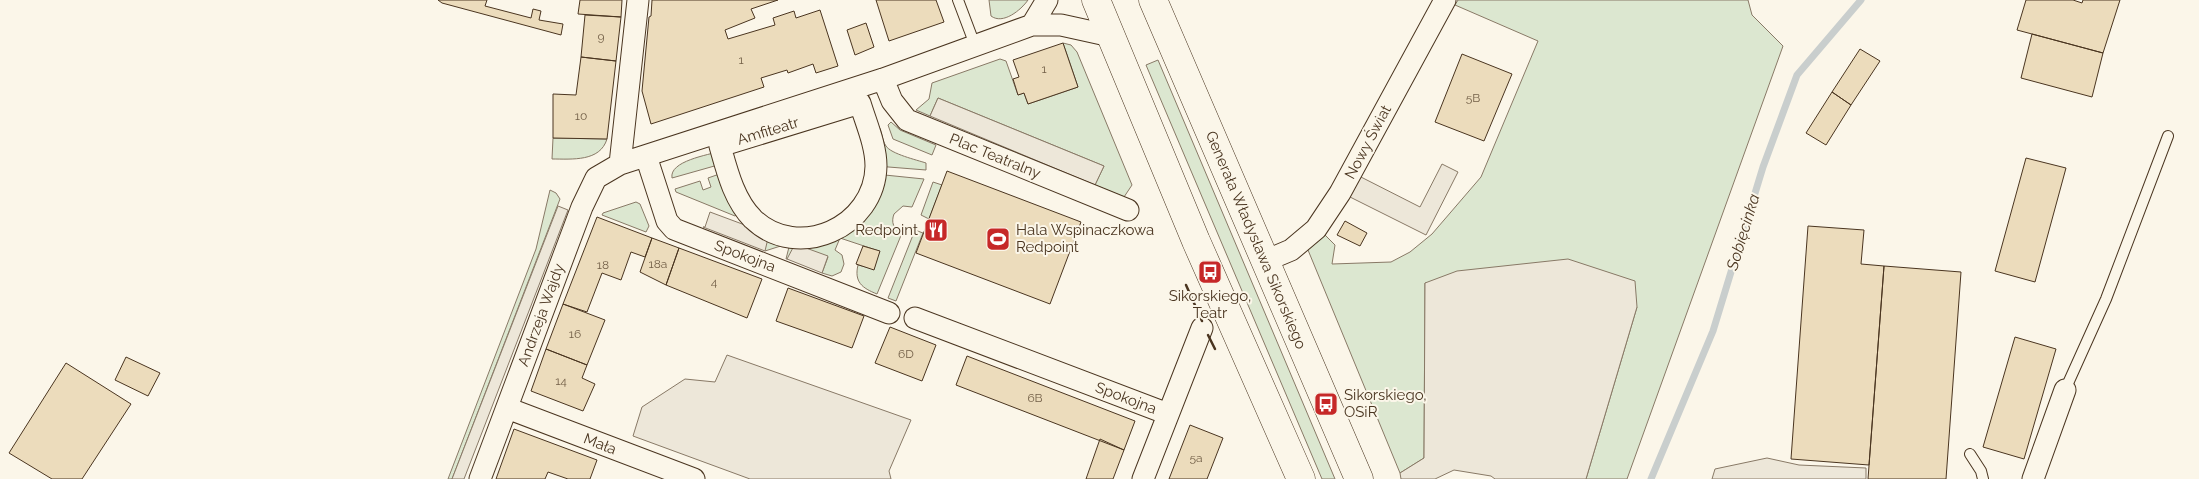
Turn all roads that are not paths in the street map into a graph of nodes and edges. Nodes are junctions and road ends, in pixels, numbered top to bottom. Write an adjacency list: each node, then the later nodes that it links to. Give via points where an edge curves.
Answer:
1 (638, 0): 14 (street)
2 (958, 0): 9 (lane)
3 (1048, 0): 7 (street)
4 (1096, 0): 8 (main road)
5 (1153, 0): 16 (main road, Generała Władysława Sikorskiego)
6 (1446, 0): 16 (street, Nowy Świat, via 1340,193 1316,229 1291,250)
7 (1032, 25): 8 (street, via 1061,25); 9 (street)
8 (1111, 36): 27 (main road, via 1196,241)
9 (975, 45): 10 (street)
10 (883, 79): 13 (street); 15 (street, Plac Teatralny, via 892,102 907,120)
11 (860, 103): 11 (street, Amfiteatr, via 876,166 870,194 857,214 832,232 806,238 781,235 754,220 740,203 720,146)
12 (2168, 136): 20 (lane, via 2106,299)
13 (646, 156): 14 (street); 17 (street, Spokojna, via 667,221 674,229)
14 (620, 164): 21 (street, Andrzeja Wajdy, via 596,178 582,207)
15 (1128, 210)
16 (1265, 261): 28 (main road, Generała Władysława Sikorskiego)
17 (889, 312)
18 (916, 318): 22 (street, Spokojna)
19 (1202, 328): 22 (street)
20 (2065, 390): 30 (street)
21 (507, 408): 24 (street, Andrzeja Wajdy); 25 (street, Mała)
22 (1168, 414): 26 (street)
23 (1970, 454): 29 (lane)
24 (480, 479)
25 (694, 479)
26 (1143, 479)
27 (1301, 479)
28 (1359, 479)
29 (1984, 479)
30 (2033, 479)

